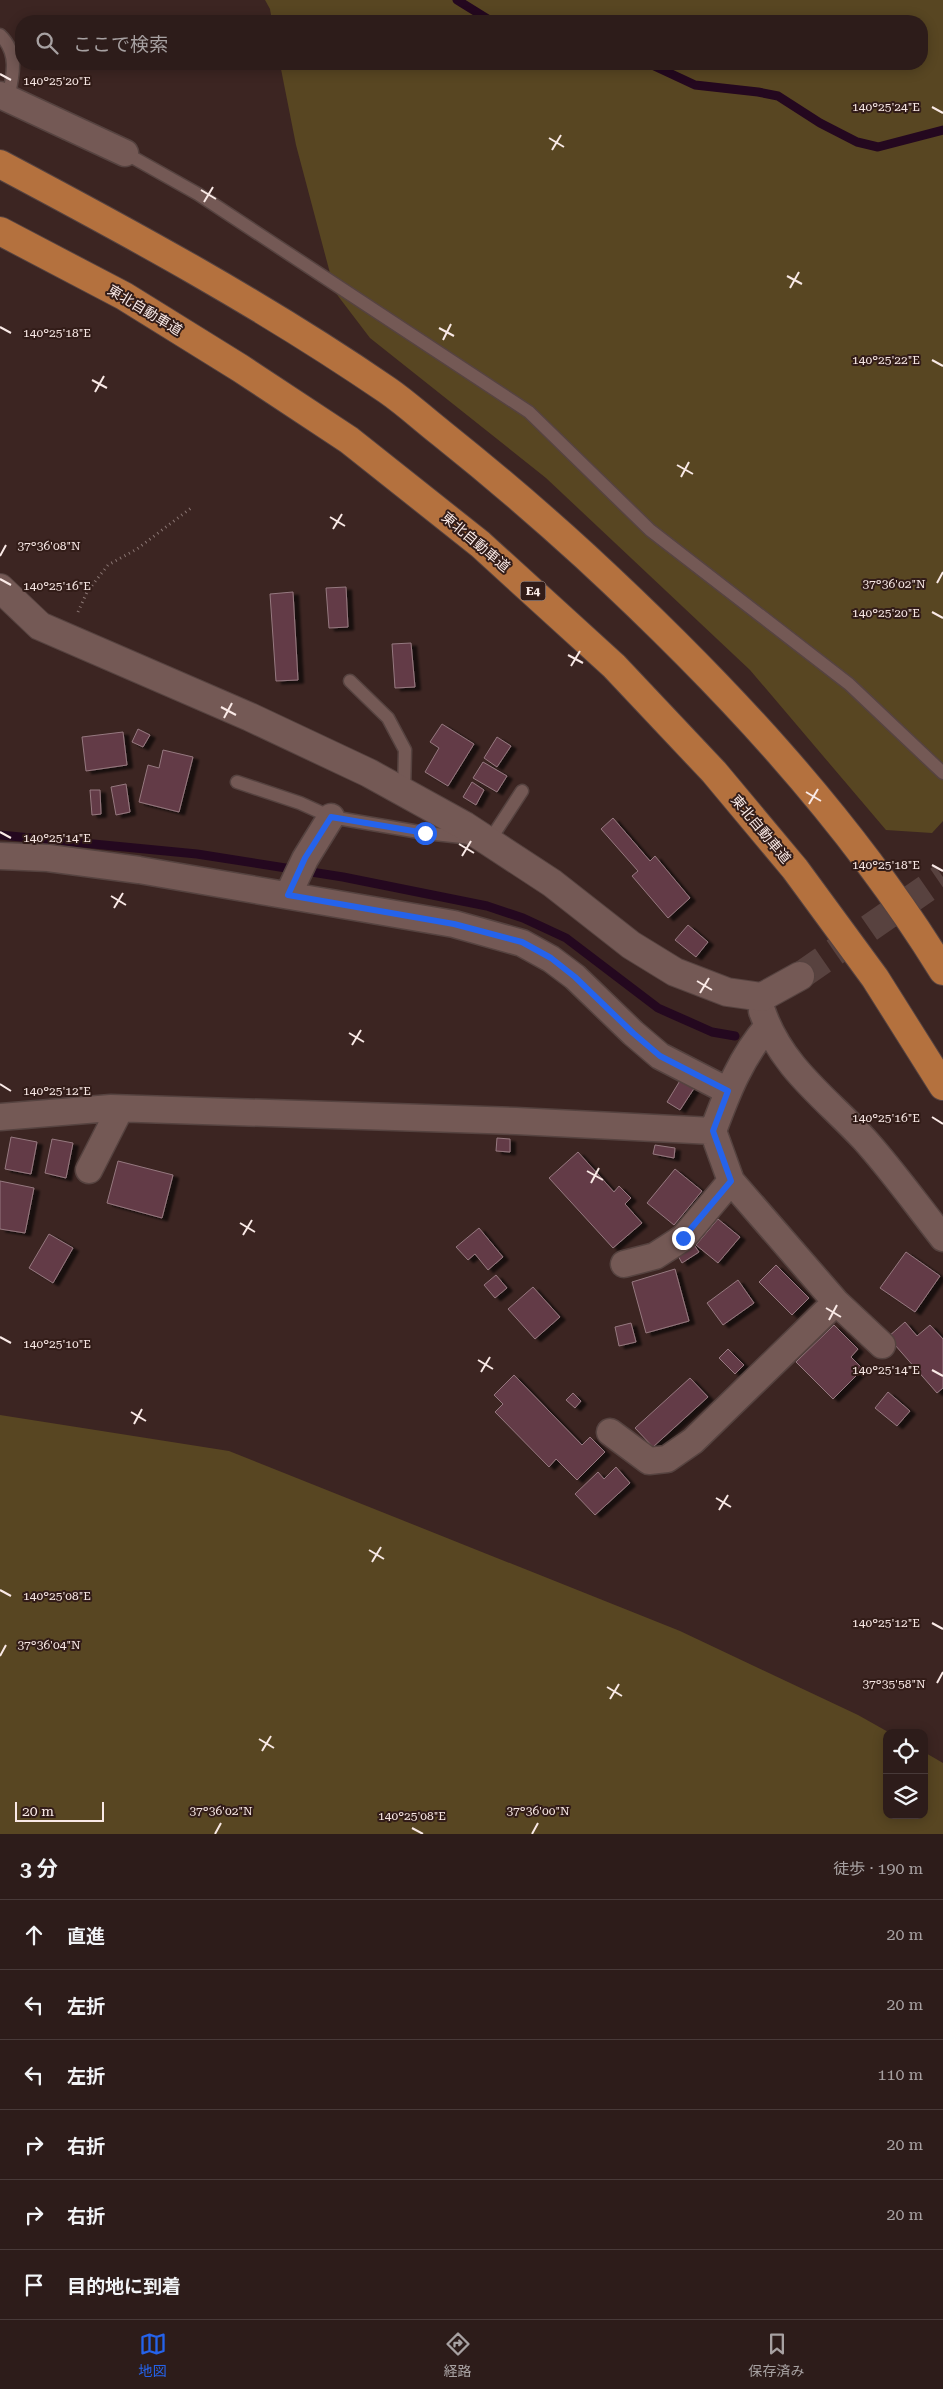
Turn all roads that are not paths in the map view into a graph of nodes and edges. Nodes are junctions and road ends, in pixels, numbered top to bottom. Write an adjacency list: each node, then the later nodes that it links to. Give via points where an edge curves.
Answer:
1 (0, 35): 2 (lane, via 13,56 14,70)
2 (4, 96): 3 (street)
3 (125, 153): 8 (lane, via 198,194 529,412 650,530 849,684)
4 (0, 164): 16 (highway, via 154,246 272,314 390,392 519,495 653,620 760,731 842,828)
5 (0, 231): 20 (highway, 東北自動車道 / E4, via 124,296 240,368 349,440 480,544 614,666 714,772 795,869 875,978)
6 (0, 588): 11 (street, via 40,626 258,721)
7 (350, 681): 11 (lane, via 388,718 404,750)
8 (943, 773)
9 (237, 782): 12 (lane, via 300,802)
10 (522, 791): 13 (lane)
11 (404, 793): 13 (street)
12 (331, 817): 13 (lane); 15 (street)
13 (490, 840): 18 (street, via 552,883 631,945 675,972 727,992)
14 (0, 856): 15 (street, via 48,858 139,870)
15 (296, 877): 21 (street, via 522,942 551,958 575,977 660,1056)
16 (943, 971)
17 (800, 976): 18 (street)
18 (762, 997): 19 (street)
19 (768, 1026): 21 (street, via 750,1046); 27 (street, via 795,1071 864,1140)
20 (943, 1086)
21 (728, 1091): 24 (street)
22 (120, 1109): 23 (street); 24 (street, via 516,1121); 25 (street)
23 (0, 1118)
24 (713, 1131): 26 (street)
25 (89, 1170)
26 (731, 1181): 28 (street, via 683,1238 655,1256); 29 (street)
27 (943, 1238)
28 (624, 1264)
29 (836, 1302): 30 (street); 31 (street, via 693,1441 666,1459 649,1461)
30 (882, 1345)
31 (610, 1432)

